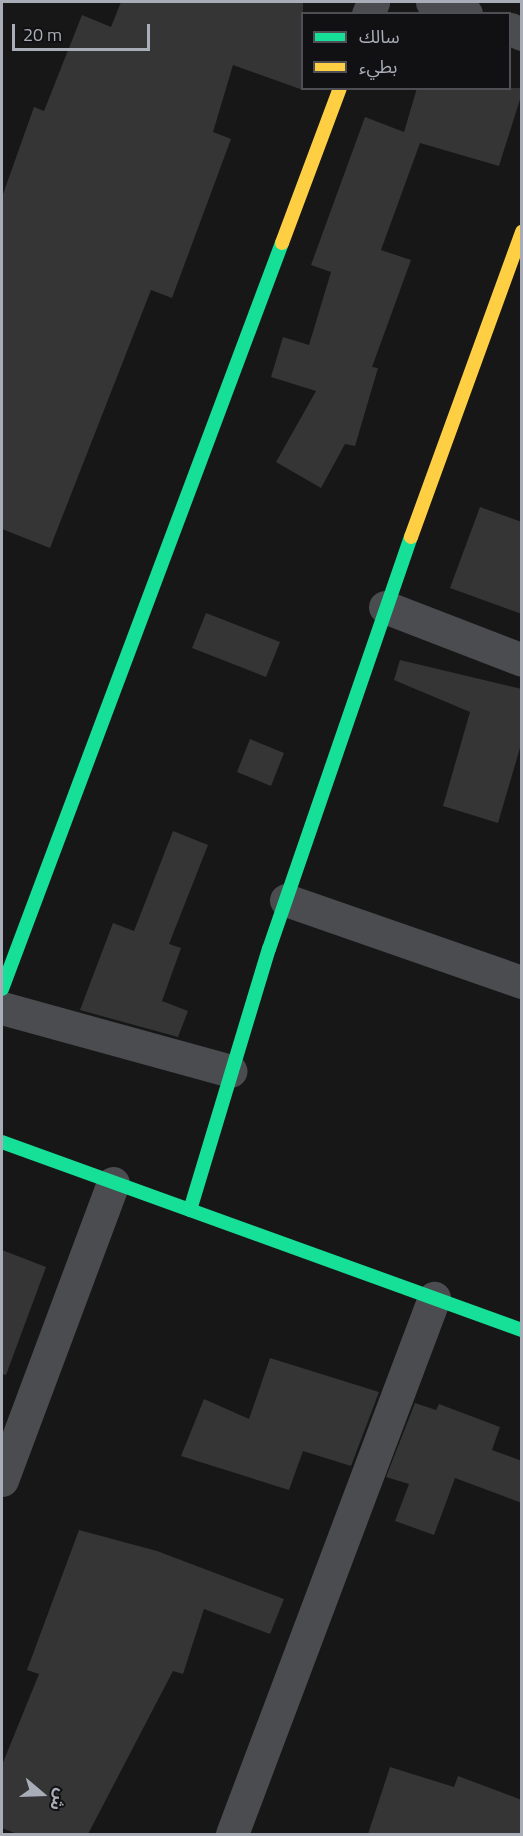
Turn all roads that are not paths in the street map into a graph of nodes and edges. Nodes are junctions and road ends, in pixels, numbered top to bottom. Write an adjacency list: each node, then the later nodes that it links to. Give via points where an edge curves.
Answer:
1 (432, 2): 2 (street)
2 (460, 12)
3 (339, 90): 9 (main road)
4 (522, 232): 5 (main road)
5 (385, 607): 6 (street); 7 (main road)
6 (522, 660)
7 (286, 900): 8 (street); 11 (main road)
8 (522, 982)
9 (2, 989)
10 (2, 1008): 11 (street)
11 (230, 1071): 14 (main road)
12 (2, 1142): 13 (main road)
13 (112, 1183): 14 (main road); 17 (street)
14 (190, 1210): 15 (main road)
15 (434, 1298): 16 (main road); 18 (street)
16 (522, 1330)
17 (2, 1480)
18 (232, 1834)

